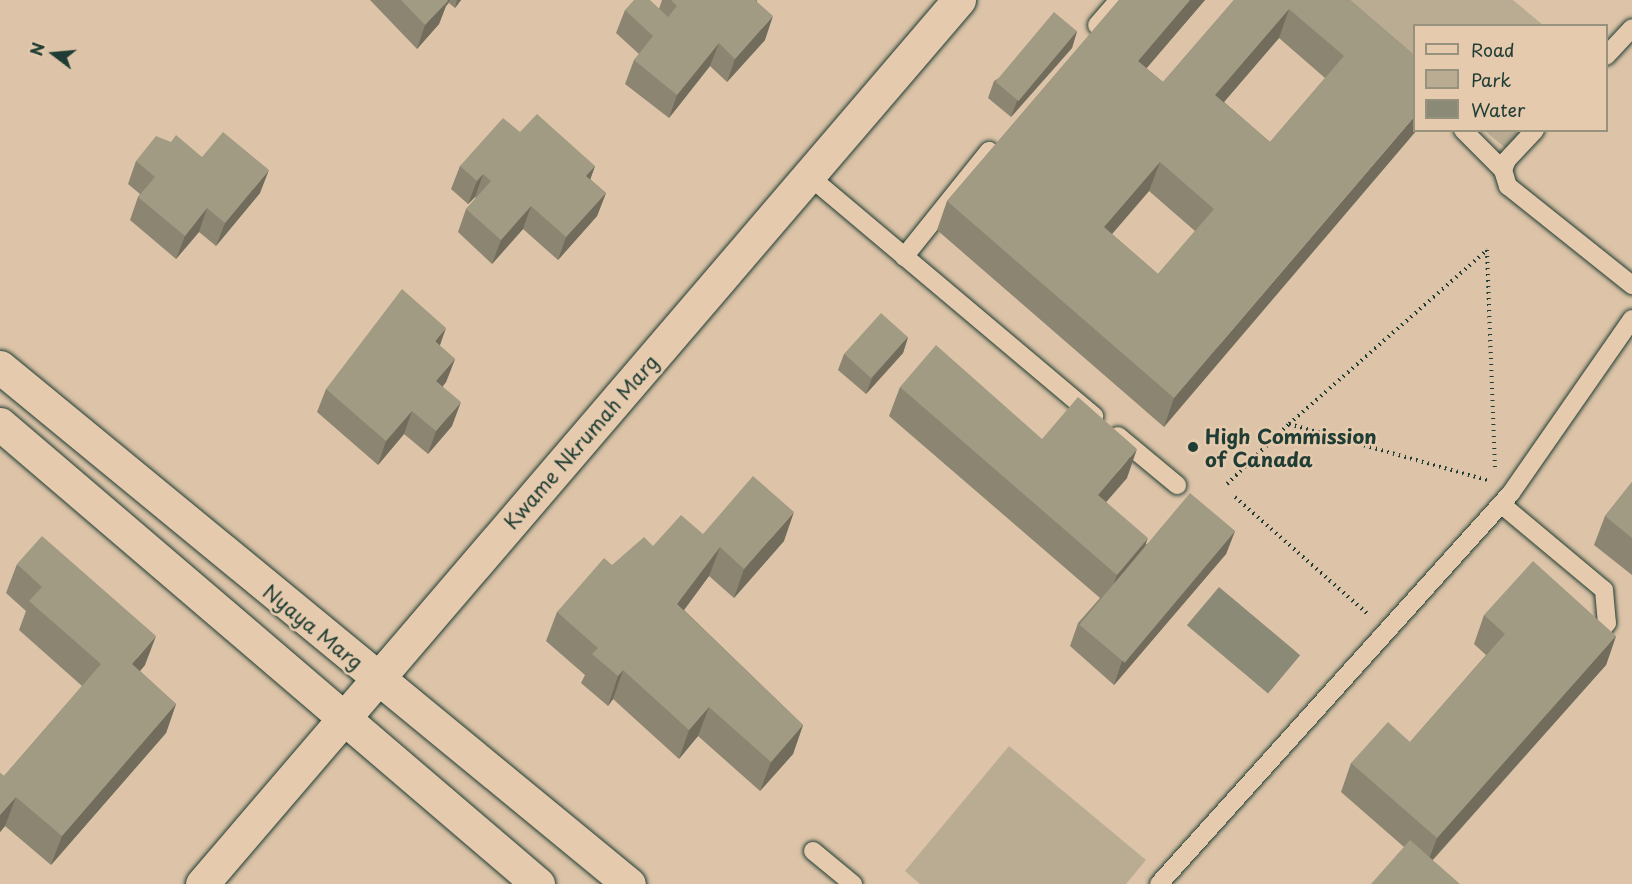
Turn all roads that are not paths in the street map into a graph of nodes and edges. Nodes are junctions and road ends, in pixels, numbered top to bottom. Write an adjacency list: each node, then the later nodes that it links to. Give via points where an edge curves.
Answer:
1 (959, 0): 10 (street, Kwame Nkrumah Marg)
2 (1119, 0): 3 (lane)
3 (1097, 26)
4 (1632, 28): 5 (lane)
5 (1608, 54)
6 (1465, 132): 9 (lane)
7 (1533, 132): 9 (lane)
8 (989, 151): 11 (lane)
9 (1503, 170): 12 (lane, via 1508,186)
10 (809, 176): 11 (lane); 19 (street, Kwame Nkrumah Marg)
11 (904, 257): 16 (lane)
12 (1632, 285)
13 (1632, 319): 17 (lane)
14 (0, 367): 19 (street, Nyaya Marg)
15 (0, 424): 20 (street)
16 (1177, 485)
17 (1502, 504): 18 (lane, via 1604,590 1607,623); 26 (lane, via 1390,633)
18 (1593, 641)
19 (378, 679): 20 (street, Kwame Nkrumah Marg); 24 (street, Nyaya Marg)
20 (339, 719): 22 (street, Kwame Nkrumah Marg); 23 (street)
21 (813, 851): 25 (lane)
22 (202, 884)
23 (538, 884)
24 (629, 884)
25 (853, 884)
26 (1159, 884)

